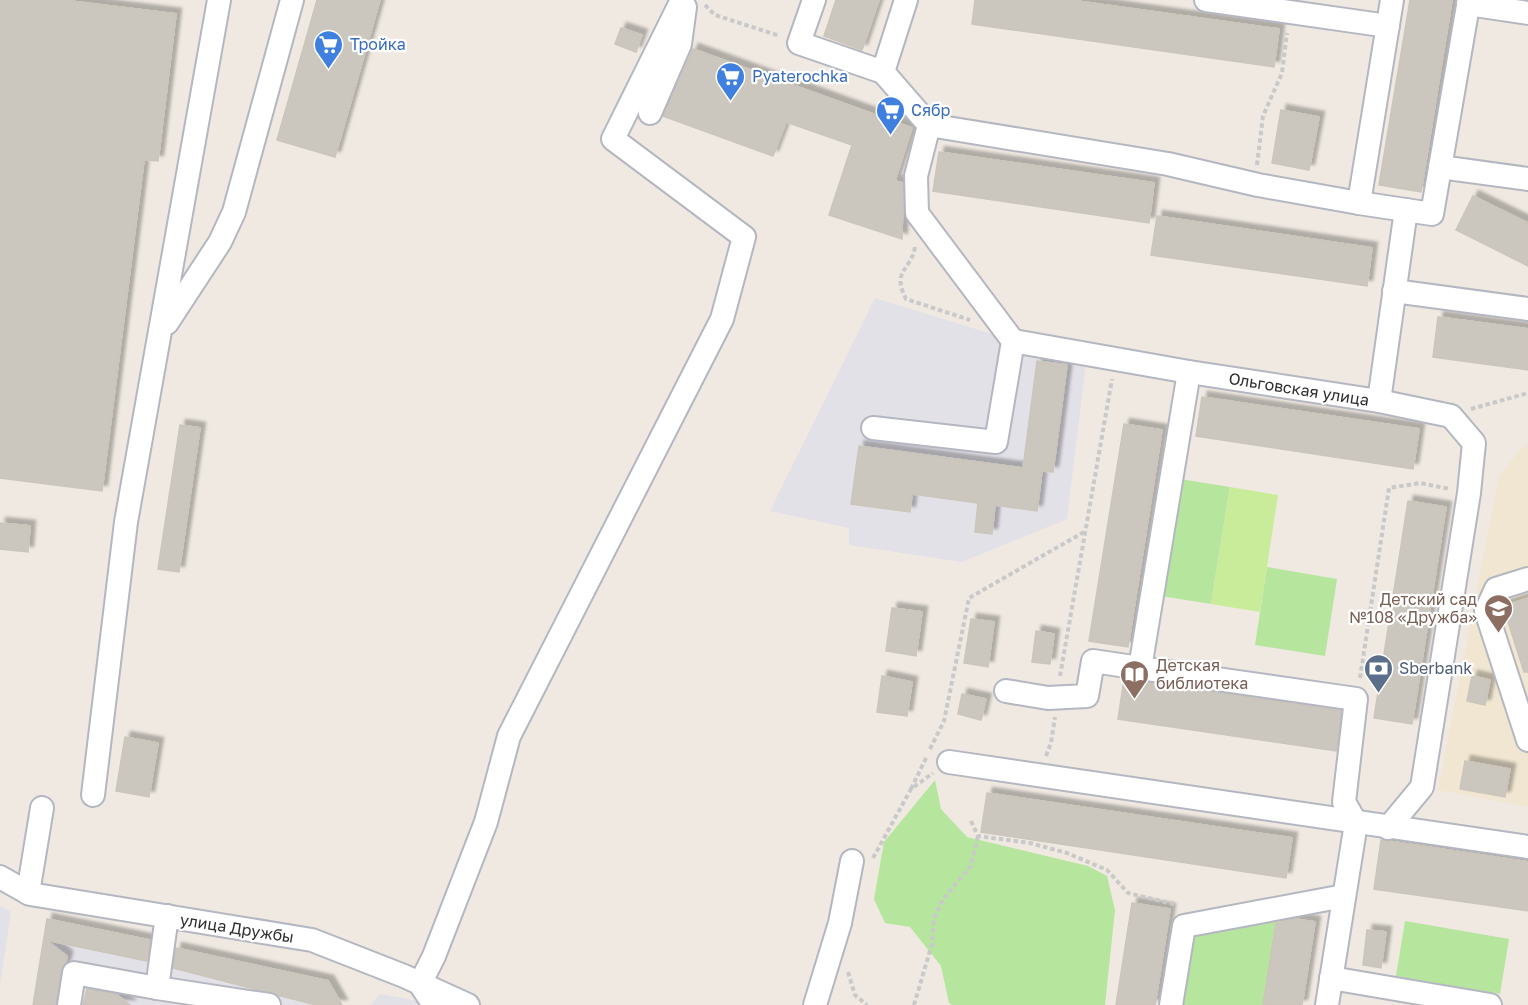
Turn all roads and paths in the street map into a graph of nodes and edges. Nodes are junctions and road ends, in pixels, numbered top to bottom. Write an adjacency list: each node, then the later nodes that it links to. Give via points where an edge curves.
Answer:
1 (219, 0): 26 (street)
2 (292, 0): 26 (street, via 234,212 220,242)
3 (684, 0): 15 (street, via 680,44); 60 (street, via 613,139 744,237 722,319 509,736 486,822)
4 (700, 0): 13 (path, via 715,15)
5 (814, 0): 13 (street)
6 (906, 0): 14 (street)
7 (1206, 0): 10 (street)
8 (1392, 0): 12 (street)
9 (1468, 2): 11 (street); 17 (street)
10 (1291, 12): 12 (street); 19 (path, via 1282,73 1263,116 1256,169)
11 (1528, 13)
12 (1388, 26): 20 (street)
13 (800, 43): 14 (street)
14 (883, 72): 16 (street)
15 (650, 113)
16 (929, 125): 19 (street, via 1168,164); 22 (street, via 916,176)
17 (1440, 167): 18 (street); 21 (street, via 1432,214)
18 (1528, 179)
19 (1258, 185): 20 (street)
20 (1359, 203): 21 (street)
21 (1406, 210): 23 (street, Ольговская улица)
22 (917, 213): 25 (path, via 914,253 901,273 900,286 906,299); 27 (street)
23 (1394, 291): 24 (street); 31 (street, Ольговская улица)
24 (1528, 309)
25 (972, 320)
26 (160, 332): 45 (street, via 126,522)
27 (1013, 341): 28 (street, Ольговская улица); 33 (street, via 996,442)
28 (1116, 358): 29 (street, Ольговская улица); 35 (path)
29 (1189, 372): 31 (street, Ольговская улица); 37 (street)
30 (1528, 393): 32 (path)
31 (1379, 401): 32 (street)
32 (1451, 416): 34 (street, via 1474,443)
33 (873, 428)
34 (1468, 493): 40 (path, via 1420,483 1389,488); 49 (street, via 1422,787)
35 (1085, 531): 39 (path); 44 (path, via 969,598 944,721)
36 (1528, 579): 41 (street, via 1496,589 1486,611)
37 (1140, 668): 39 (street, via 1093,661 1087,696); 40 (street)
38 (1006, 691): 39 (street)
39 (1057, 697): 43 (path, via 1052,743)
40 (1356, 699): 48 (street, via 1344,802)
41 (1528, 740)
42 (949, 762): 43 (street); 44 (path)
43 (1038, 774): 48 (street)
44 (911, 789): 52 (path)
45 (93, 795)
46 (42, 808): 54 (street)
47 (971, 821): 50 (path)
48 (1356, 823): 49 (street); 55 (street)
49 (1388, 828): 51 (street)
50 (978, 836): 57 (path, via 1068,853 1107,870 1128,893 1178,905 1184,911); 68 (path, via 971,866 944,898 934,917 932,944)
51 (1528, 847)
52 (862, 861): 66 (street)
53 (0, 877): 54 (street, улица Дружбы)
54 (28, 893): 56 (street, улица Дружбы)
55 (1344, 896): 57 (street); 59 (street)
56 (167, 916): 60 (street, улица Дружбы, via 312,940); 61 (street)
57 (1184, 926): 69 (street)
58 (845, 963): 67 (path, via 855,995)
59 (1332, 978): 70 (street); 71 (street)
60 (420, 984): 64 (street); 65 (street, улица Дружбы)
61 (157, 988): 62 (street, via 74,973); 63 (street)
62 (69, 1005)
63 (268, 1005)
64 (434, 1005)
65 (468, 1005)
66 (815, 1005)
67 (867, 1005)
68 (914, 1005)
69 (1171, 1005)
70 (1327, 1005)
71 (1491, 1005)

